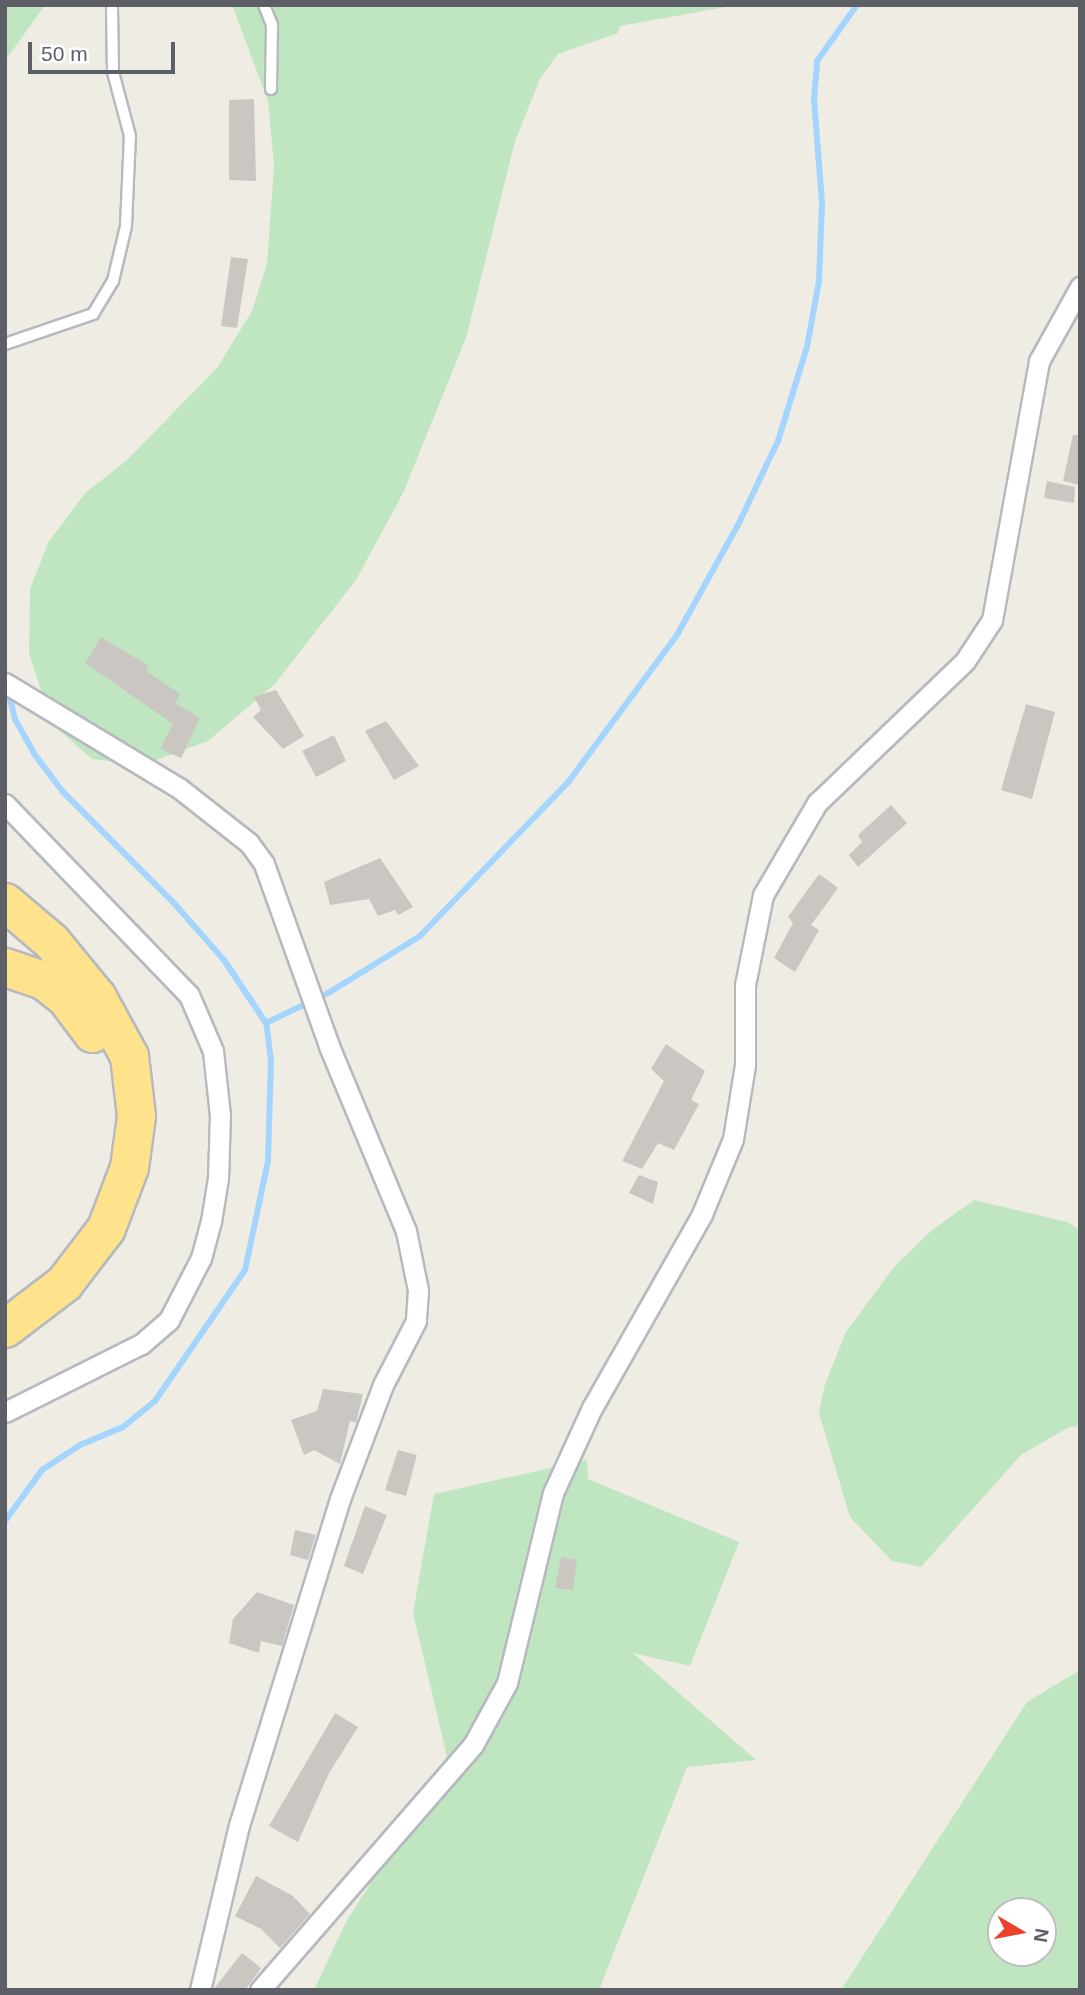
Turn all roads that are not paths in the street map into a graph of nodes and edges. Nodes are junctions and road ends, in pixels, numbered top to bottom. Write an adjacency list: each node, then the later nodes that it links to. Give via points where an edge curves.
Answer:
1 (112, 5): 5 (lane, via 113,72 130,136 126,226 113,281 93,314)
2 (264, 5): 3 (lane, via 272,25)
3 (271, 89)
4 (1080, 287): 14 (street, via 1039,361 992,620 965,661 817,803 763,895 745,985 745,1065 733,1139 702,1214 592,1408 553,1493 507,1683 473,1745)
5 (5, 344)
6 (13, 687): 13 (street, via 179,788 249,843 264,864 329,1046 406,1231 418,1290 416,1321 383,1385 340,1499 239,1825)
7 (5, 804): 12 (street, via 189,995 213,1051 220,1115 211,1221 201,1258 169,1320 141,1345)
8 (5, 902): 11 (highway, via 51,940 97,997 129,1056 136,1116 130,1167 106,1228 64,1283)
9 (5, 967): 10 (highway, via 43,980 85,1020 108,1069 115,1119 106,1177 82,1228 32,1282)
10 (5, 1301)
11 (5, 1328)
12 (5, 1412)
13 (200, 1990)
14 (260, 1990)

